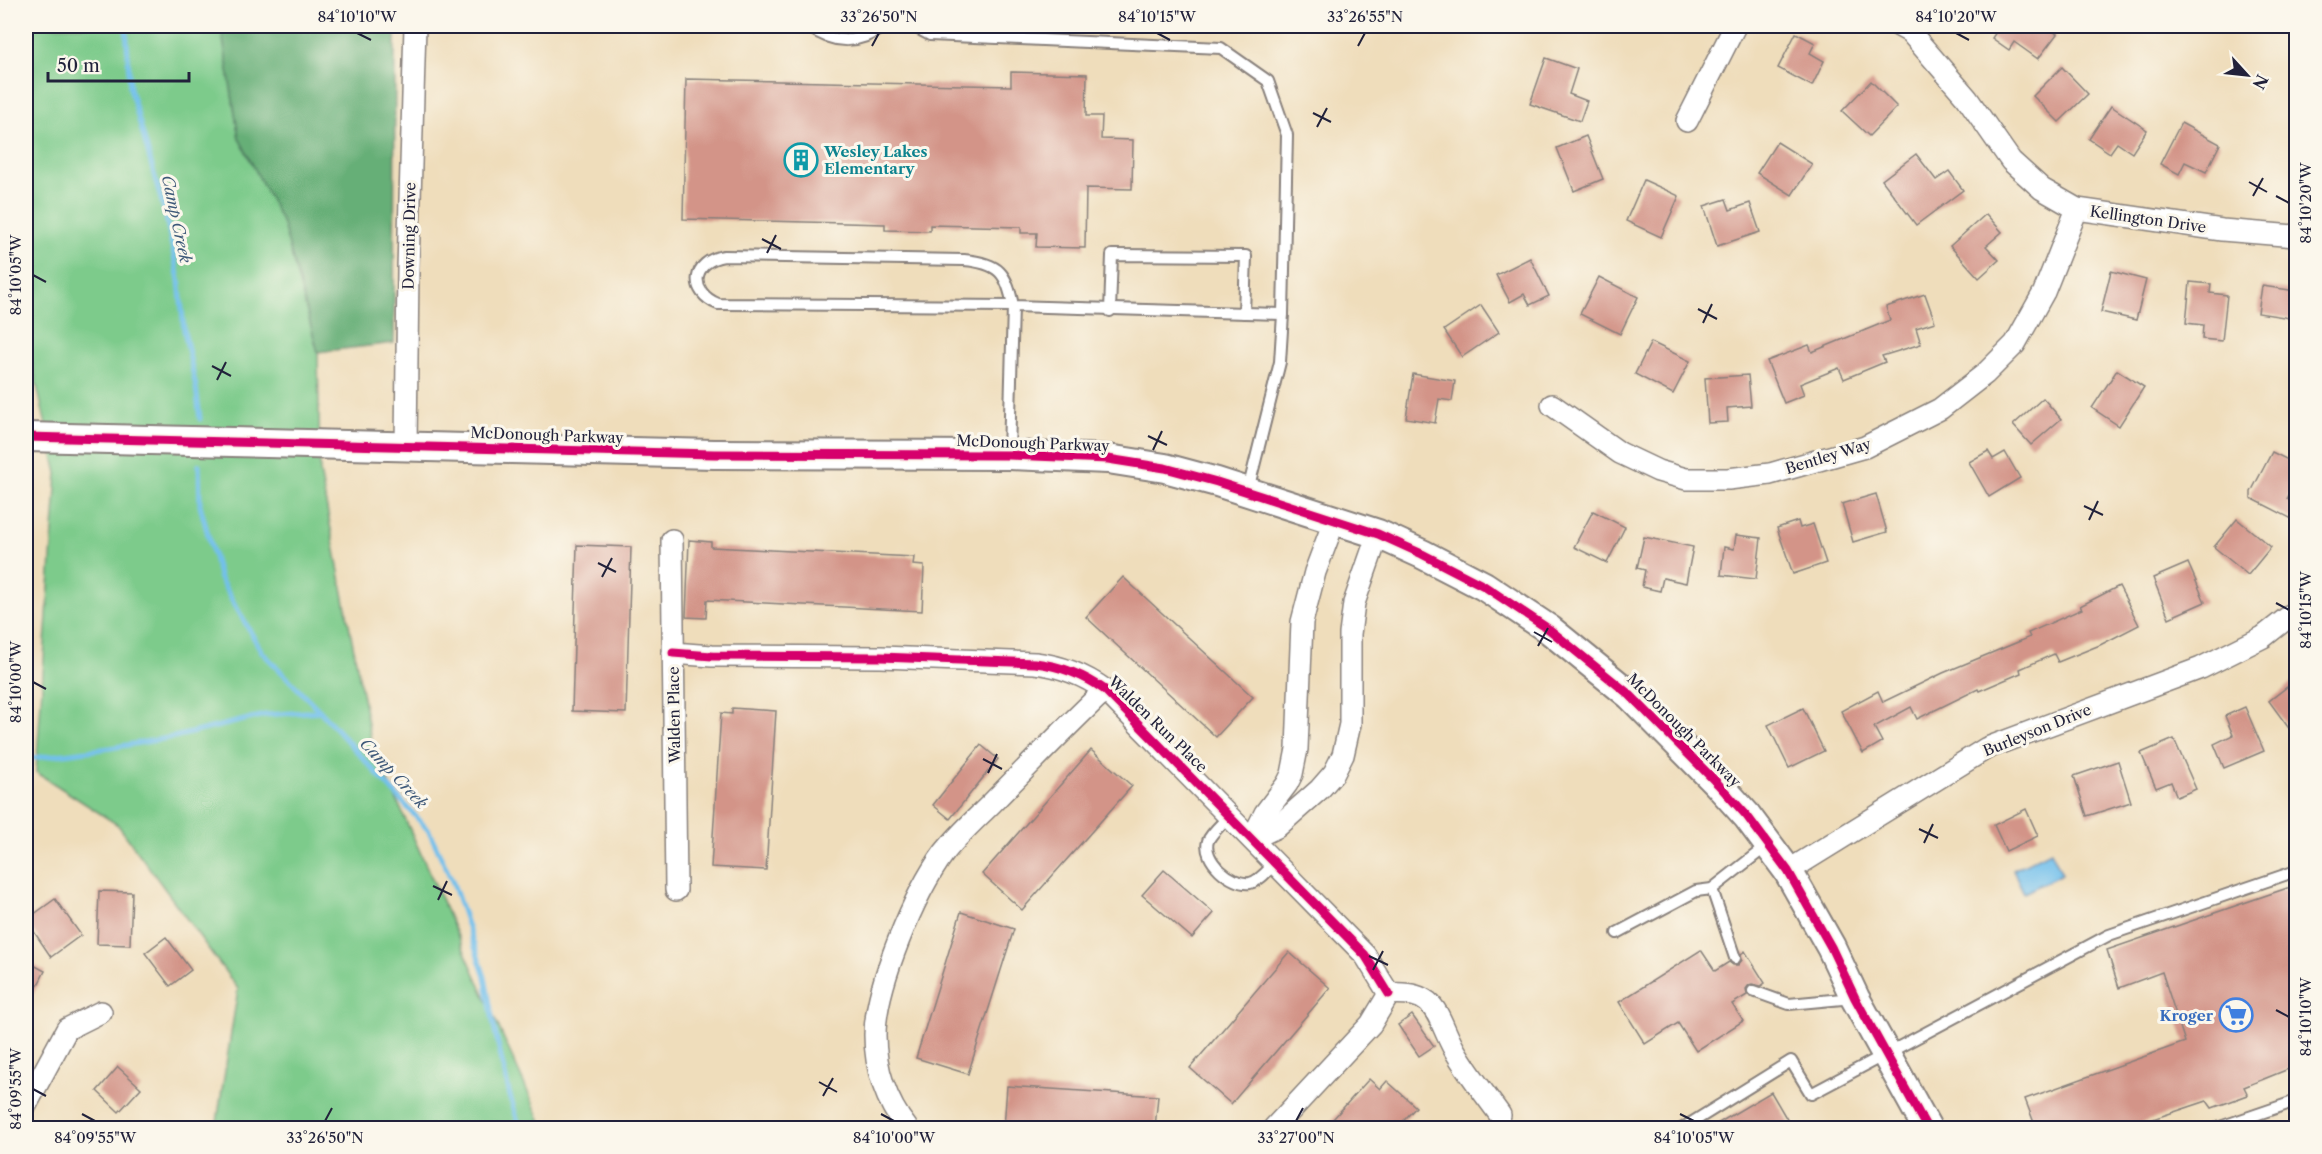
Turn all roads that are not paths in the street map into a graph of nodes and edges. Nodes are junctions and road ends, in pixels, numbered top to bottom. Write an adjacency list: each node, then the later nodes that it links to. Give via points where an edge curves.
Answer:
1 (415, 26): 16 (street, Downing Drive)
2 (808, 26): 3 (lane, via 836,40 855,40)
3 (884, 26)
4 (913, 26): 13 (lane, via 930,35 1221,48 1268,81 1287,135)
5 (1735, 26): 7 (street)
6 (1899, 26): 8 (street, Kellington Drive, via 1910,32 1967,98 2011,161 2042,189)
7 (1687, 121)
8 (2077, 208): 9 (street, Kellington Drive, via 2222,230); 14 (street, Bentley Way, via 2044,292 2015,344 1985,374 1940,409 1865,447 1770,474 1686,478 1658,471 1620,453)
9 (2296, 236)
10 (1013, 306): 10 (lane, via 1009,284 1002,273 979,261 964,260 724,256 703,264 698,286 703,295 718,304); 11 (lane); 17 (lane)
11 (1110, 310): 12 (lane); 12 (lane, via 1112,255 1246,256)
12 (1245, 313): 13 (lane)
13 (1284, 314): 18 (lane, via 1280,362)
14 (1552, 405)
15 (26, 437): 16 (street, McDonough Parkway)
16 (406, 446): 17 (street, McDonough Parkway, via 702,454)
17 (1009, 455): 18 (street, McDonough Parkway, via 1108,459 1165,468)
18 (1247, 490): 19 (street, McDonough Parkway)
19 (1335, 519): 20 (street, McDonough Parkway); 25 (street, via 1304,609 1297,749)
20 (1378, 534): 26 (street, via 1353,603 1348,740 1334,773); 29 (street, McDonough Parkway, via 1484,586 1550,630 1630,695 1706,771)
21 (672, 540): 23 (street, Walden Place)
22 (2296, 611): 31 (street, Burleyson Drive, via 2263,637 2201,668 1987,748)
23 (673, 653): 24 (street, Walden Run Place, via 1035,663 1072,672); 34 (street, Walden Place)
24 (1105, 690): 27 (street, Walden Run Place); 45 (street, Walden Run Place, via 945,852 906,923 887,977 875,1034 883,1082)
25 (1285, 787): 26 (street); 28 (street)
26 (1305, 802): 28 (street, via 1277,827)
27 (1230, 816): 28 (street, Walden Run Place); 30 (lane, via 1208,841 1208,853 1221,871 1237,882 1249,883 1259,879)
28 (1252, 839): 30 (street, Walden Run Place)
29 (1769, 845): 31 (street, McDonough Parkway); 33 (lane)
30 (1275, 862): 38 (street, Walden Run Place, via 1365,955)
31 (1788, 871): 39 (street, McDonough Parkway, via 1832,947)
32 (2296, 872): 41 (lane, via 2109,935)
33 (1712, 889): 35 (lane, via 1696,891); 36 (lane)
34 (676, 890)
35 (1617, 933)
36 (1735, 958)
37 (1753, 991): 39 (lane, via 1790,1004)
38 (1389, 994): 44 (street, via 1410,994 1435,1009 1454,1049); 46 (street, via 1371,1024)
39 (1855, 998): 41 (street, McDonough Parkway)
40 (101, 1012): 43 (street, via 67,1029)
41 (1886, 1053): 47 (lane, via 1811,1094 1791,1061); 48 (street, McDonough Parkway)
42 (2296, 1101): 49 (lane)
43 (26, 1105)
44 (1500, 1115)
45 (907, 1128)
46 (1274, 1128)
47 (1683, 1128)
48 (1927, 1128)
49 (2217, 1128)

